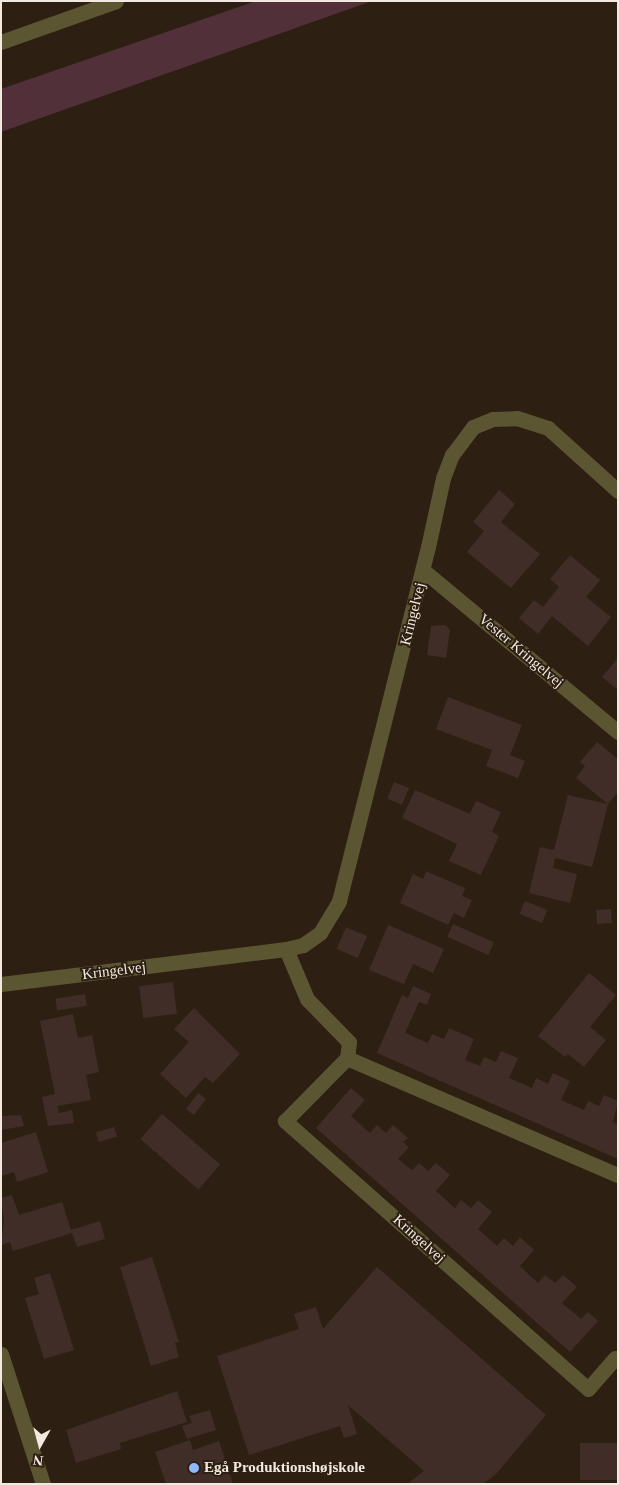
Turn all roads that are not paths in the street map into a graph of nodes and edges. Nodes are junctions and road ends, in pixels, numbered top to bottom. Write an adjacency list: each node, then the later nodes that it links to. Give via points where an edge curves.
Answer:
1 (116, 1): 2 (street)
2 (1, 42)
3 (618, 490): 4 (street, Kringelvej, via 548,428 517,418 493,419 473,427 452,455)
4 (424, 571): 5 (street, Vester Kringelvej); 6 (street, Kringelvej, via 339,901 320,933 303,945)
5 (618, 732)
6 (286, 949): 7 (street, Kringelvej); 8 (street, via 307,999 349,1042)
7 (1, 984)
8 (347, 1058): 9 (street); 11 (street, Kringelvej, via 285,1121 588,1389)
9 (618, 1175)
10 (1, 1354): 12 (street)
11 (615, 1358)
12 (43, 1484)

